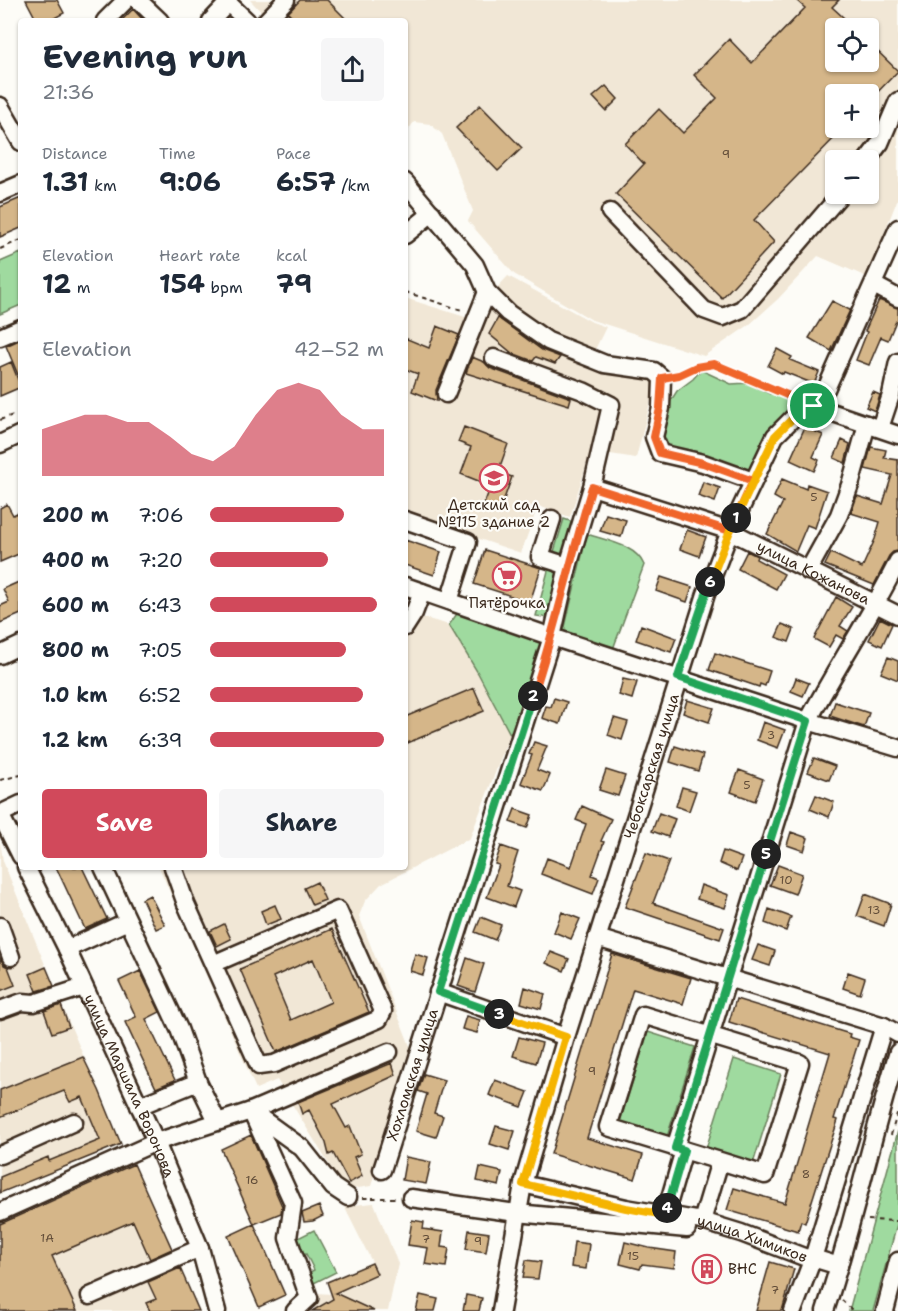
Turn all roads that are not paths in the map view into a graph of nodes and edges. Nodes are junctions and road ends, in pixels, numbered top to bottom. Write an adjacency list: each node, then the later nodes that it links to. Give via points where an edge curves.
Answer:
1 (126, 0): 5 (street)
2 (138, 0): 6 (street)
3 (286, 0): 9 (street)
4 (227, 1): 7 (street); 8 (street)
5 (108, 18)
6 (157, 18)
7 (213, 18)
8 (244, 18)
9 (269, 18)
10 (898, 101): 13 (street)
11 (0, 106): 12 (street)
12 (18, 137)
13 (875, 150)
14 (18, 185): 16 (street)
15 (408, 185): 19 (street)
16 (0, 193)
17 (832, 204): 18 (street, via 742,309 723,317 704,310)
18 (610, 212)
19 (432, 213): 21 (street); 23 (street, via 475,265)
20 (898, 228): 22 (street, Чебоксарская улица)
21 (408, 233)
22 (874, 285): 24 (street); 30 (street, Чебоксарская улица, via 826,390)
23 (487, 292): 29 (street); 35 (street, via 508,313 548,341 605,364 654,371 662,378 654,437 660,453)
24 (898, 298)
25 (18, 329): 26 (street)
26 (0, 337)
27 (494, 358): 36 (street, Хохломская улица, via 583,390 611,405)
28 (898, 362): 31 (street, via 891,395)
29 (446, 394)
30 (813, 406): 31 (street); 35 (street, Чебоксарская улица, via 775,436)
31 (873, 426): 33 (street); 42 (street, via 838,515)
32 (18, 435): 34 (street)
33 (898, 435)
34 (0, 444)
35 (753, 481): 39 (street, Чебоксарская улица)
36 (592, 487): 39 (street, улица Кожанова); 41 (street, Хохломская улица)
37 (552, 519): 41 (street, via 540,557)
38 (408, 521): 45 (street, via 468,542)
39 (730, 531): 42 (street, улица Кожанова); 52 (street, Чебоксарская улица)
40 (898, 561): 46 (street)
41 (568, 566): 49 (street, Хохломская улица)
42 (808, 571): 46 (street, улица Кожанова)
43 (408, 587): 44 (street)
44 (422, 592): 45 (street); 48 (street)
45 (449, 601): 49 (street)
46 (876, 606): 47 (street, улица Кожанова); 53 (street)
47 (898, 615)
48 (408, 622)
49 (552, 637): 52 (street); 69 (street, Хохломская улица)
50 (18, 646): 51 (street)
51 (0, 655)
52 (678, 677): 53 (street); 63 (street, Чебоксарская улица)
53 (808, 721): 54 (street); 67 (street)
54 (897, 745)
55 (18, 805): 56 (street)
56 (0, 814): 57 (street)
57 (18, 850)
58 (28, 870): 64 (street, улица Маршала Воронова)
59 (105, 870): 61 (street)
60 (174, 870): 66 (street)
61 (128, 921): 64 (street); 76 (street, via 179,1029)
62 (0, 926): 65 (street)
63 (597, 938): 67 (street); 73 (street, Чебоксарская улица)
64 (67, 949): 68 (street, улица Маршала Воронова)
65 (11, 957)
66 (213, 964): 66 (street, via 260,1066 274,1064 379,1019 383,1011 338,910)
67 (728, 978): 71 (street); 72 (street)
68 (84, 987): 70 (street); 77 (street, улица Маршала Воронова)
69 (438, 992): 73 (street); 85 (street, Хохломская улица)
70 (0, 1010)
71 (891, 1030): 94 (street)
72 (710, 1035): 82 (street); 82 (street, via 643,1015 608,1127); 84 (street, via 800,1063 765,1176)
73 (566, 1037): 86 (street, Чебоксарская улица)
74 (389, 1052): 78 (street)
75 (898, 1052): 96 (street)
76 (198, 1082): 77 (street); 79 (street)
77 (139, 1106): 81 (street, улица Маршала Воронова)
78 (251, 1111): 79 (street); 87 (street, via 302,1148 333,1187); 99 (street, via 293,1203 288,1238 309,1298)
79 (217, 1121): 81 (street)
80 (74, 1122): 83 (street)
81 (156, 1142): 89 (street); 93 (street, улица Маршала Воронова)
82 (680, 1149): 84 (street); 91 (street)
83 (0, 1155)
84 (720, 1161): 92 (street)
85 (382, 1170)
86 (523, 1184): 90 (street, Чебоксарская улица); 91 (street, улица Химиков)
87 (348, 1197)
88 (411, 1198): 90 (street)
89 (1, 1210)
90 (517, 1213): 92 (street); 100 (street, Чебоксарская улица)
91 (665, 1215): 92 (street, улица Химиков)
92 (694, 1225): 94 (street, улица Химиков, via 741,1233)
93 (200, 1248): 97 (street); 98 (street, улица Маршала Воронова)
94 (813, 1257): 96 (street, улица Химиков); 101 (street)
95 (898, 1261): 103 (street)
96 (839, 1266): 102 (street)
97 (90, 1296)
98 (217, 1311)
99 (295, 1311)
100 (501, 1311)
101 (793, 1311)
102 (825, 1311)
103 (885, 1311)

